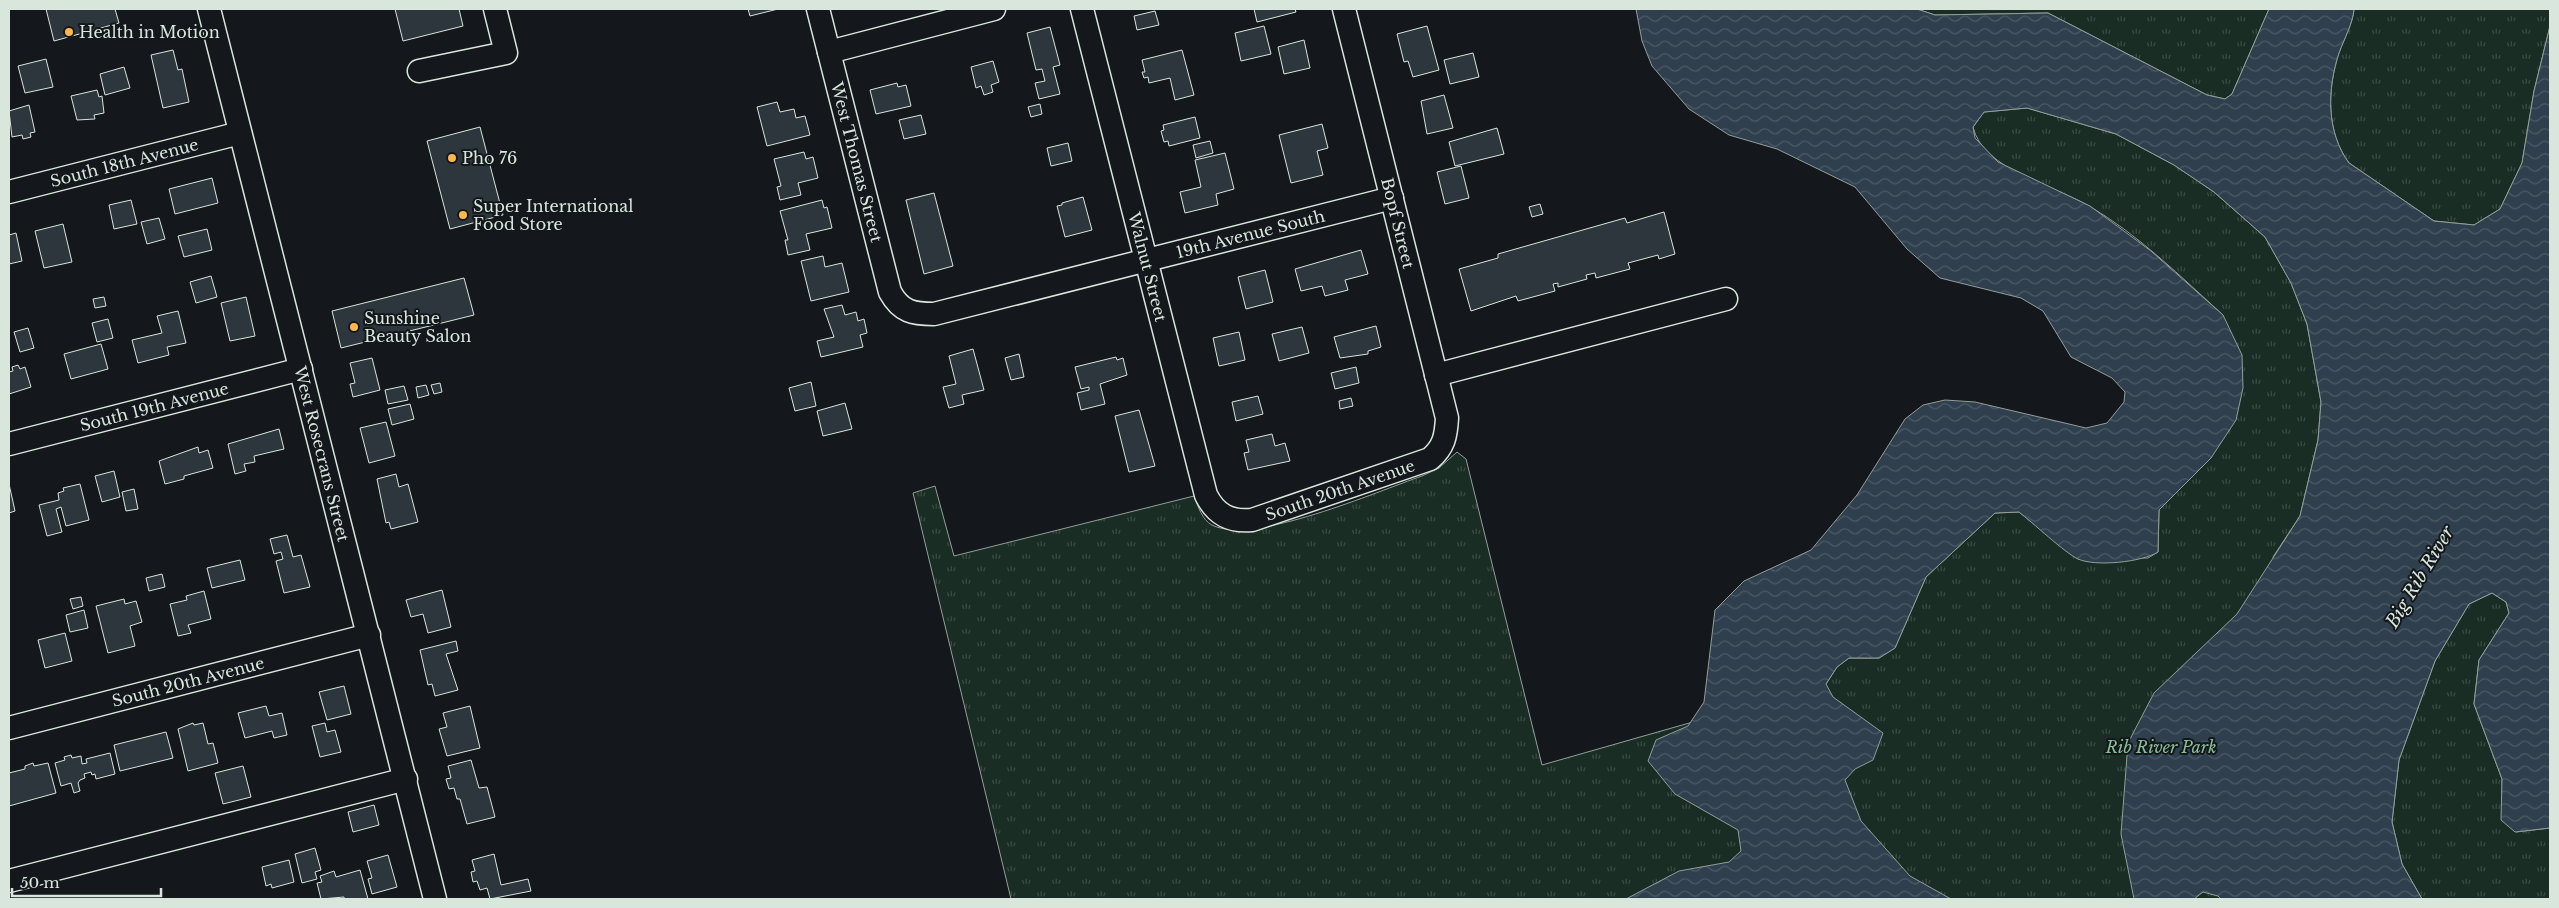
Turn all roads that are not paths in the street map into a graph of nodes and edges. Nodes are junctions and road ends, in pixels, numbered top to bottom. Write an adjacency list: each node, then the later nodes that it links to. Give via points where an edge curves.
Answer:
1 (209, 9): 9 (street, West Rosecrans Street)
2 (495, 9): 8 (street, via 506,53)
3 (818, 9): 7 (street, West Thomas Street)
4 (994, 9): 7 (street)
5 (1082, 9): 12 (street, Walnut Street)
6 (1344, 9): 11 (street, Bopf Street)
7 (829, 52): 14 (street, West Thomas Street, via 890,292)
8 (419, 71)
9 (240, 133): 10 (street, South 18th Avenue); 15 (street, West Rosecrans Street)
10 (9, 192)
11 (1392, 198): 12 (street, 19th Avenue South); 16 (street, Bopf Street)
12 (1145, 261): 14 (street, 19th Avenue South, via 934,314); 19 (street, Walnut Street, via 1206,495 1212,507)
13 (1726, 299): 16 (street)
14 (905, 310)
15 (301, 369): 18 (street, South 19th Avenue); 20 (street, West Rosecrans Street)
16 (1436, 375): 17 (street, Bopf Street, via 1447,418)
17 (1446, 438): 19 (street, South 20th Avenue, via 1440,451 1430,459 1252,520)
18 (9, 444)
19 (1225, 517)
20 (369, 635): 21 (street, South 20th Avenue); 22 (street, West Rosecrans Street)
21 (9, 728)
22 (406, 779): 23 (street); 24 (street, West Rosecrans Street)
23 (9, 881)
24 (435, 899)

